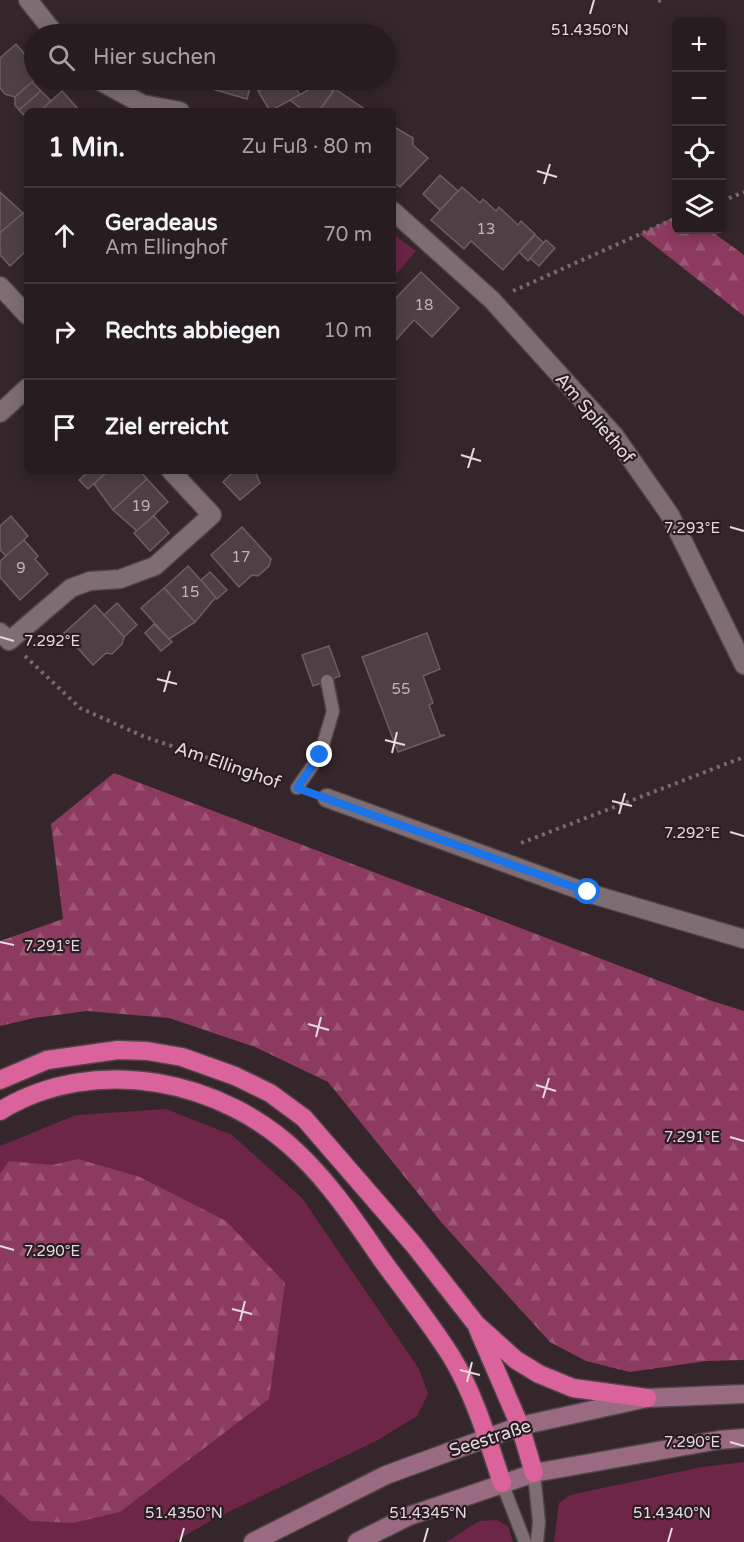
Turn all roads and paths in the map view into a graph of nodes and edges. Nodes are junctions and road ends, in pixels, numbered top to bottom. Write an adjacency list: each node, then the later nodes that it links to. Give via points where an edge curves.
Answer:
1 (28, 0): 2 (street)
2 (47, 24)
3 (116, 90): 4 (street, via 142,104)
4 (164, 108)
5 (744, 192): 6 (path)
6 (726, 199)
7 (396, 214): 10 (street, Am Spliethof)
8 (672, 220): 10 (path)
9 (0, 286): 11 (street)
10 (492, 300): 16 (street, Am Spliethof, via 614,435 670,515)
11 (24, 312)
12 (24, 391): 13 (street)
13 (0, 413)
14 (174, 474): 15 (street, via 212,515 155,566 120,579 90,580 71,588)
15 (4, 637): 19 (path, Am Ellinghof, via 80,708 145,737)
16 (744, 665)
17 (327, 681): 19 (lane, via 333,711 320,755)
18 (744, 757): 21 (path)
19 (297, 788)
20 (327, 798): 21 (street)
21 (487, 856): 22 (street, via 588,892)
22 (744, 939)
23 (0, 1080): 25 (highway, via 47,1060 118,1050 147,1051 182,1057 270,1093 304,1118 335,1152)
24 (0, 1111): 29 (highway, via 18,1100 68,1085 101,1079 148,1080 189,1089 261,1122 302,1156 347,1209 452,1358)
25 (476, 1323): 27 (highway, via 516,1360 539,1374 573,1388); 28 (highway)
26 (744, 1394): 27 (main road, Seestraße)
27 (647, 1398): 28 (main road, Seestraße)
28 (520, 1426): 29 (main road, Seestraße); 31 (highway)
29 (488, 1437): 32 (highway); 33 (main road, Seestraße, via 386,1475)
30 (744, 1438): 31 (main road)
31 (534, 1473): 32 (main road); 36 (lane)
32 (502, 1483): 34 (main road, via 409,1516); 35 (lane)
33 (253, 1542)
34 (357, 1542)
35 (525, 1542)
36 (537, 1542)

